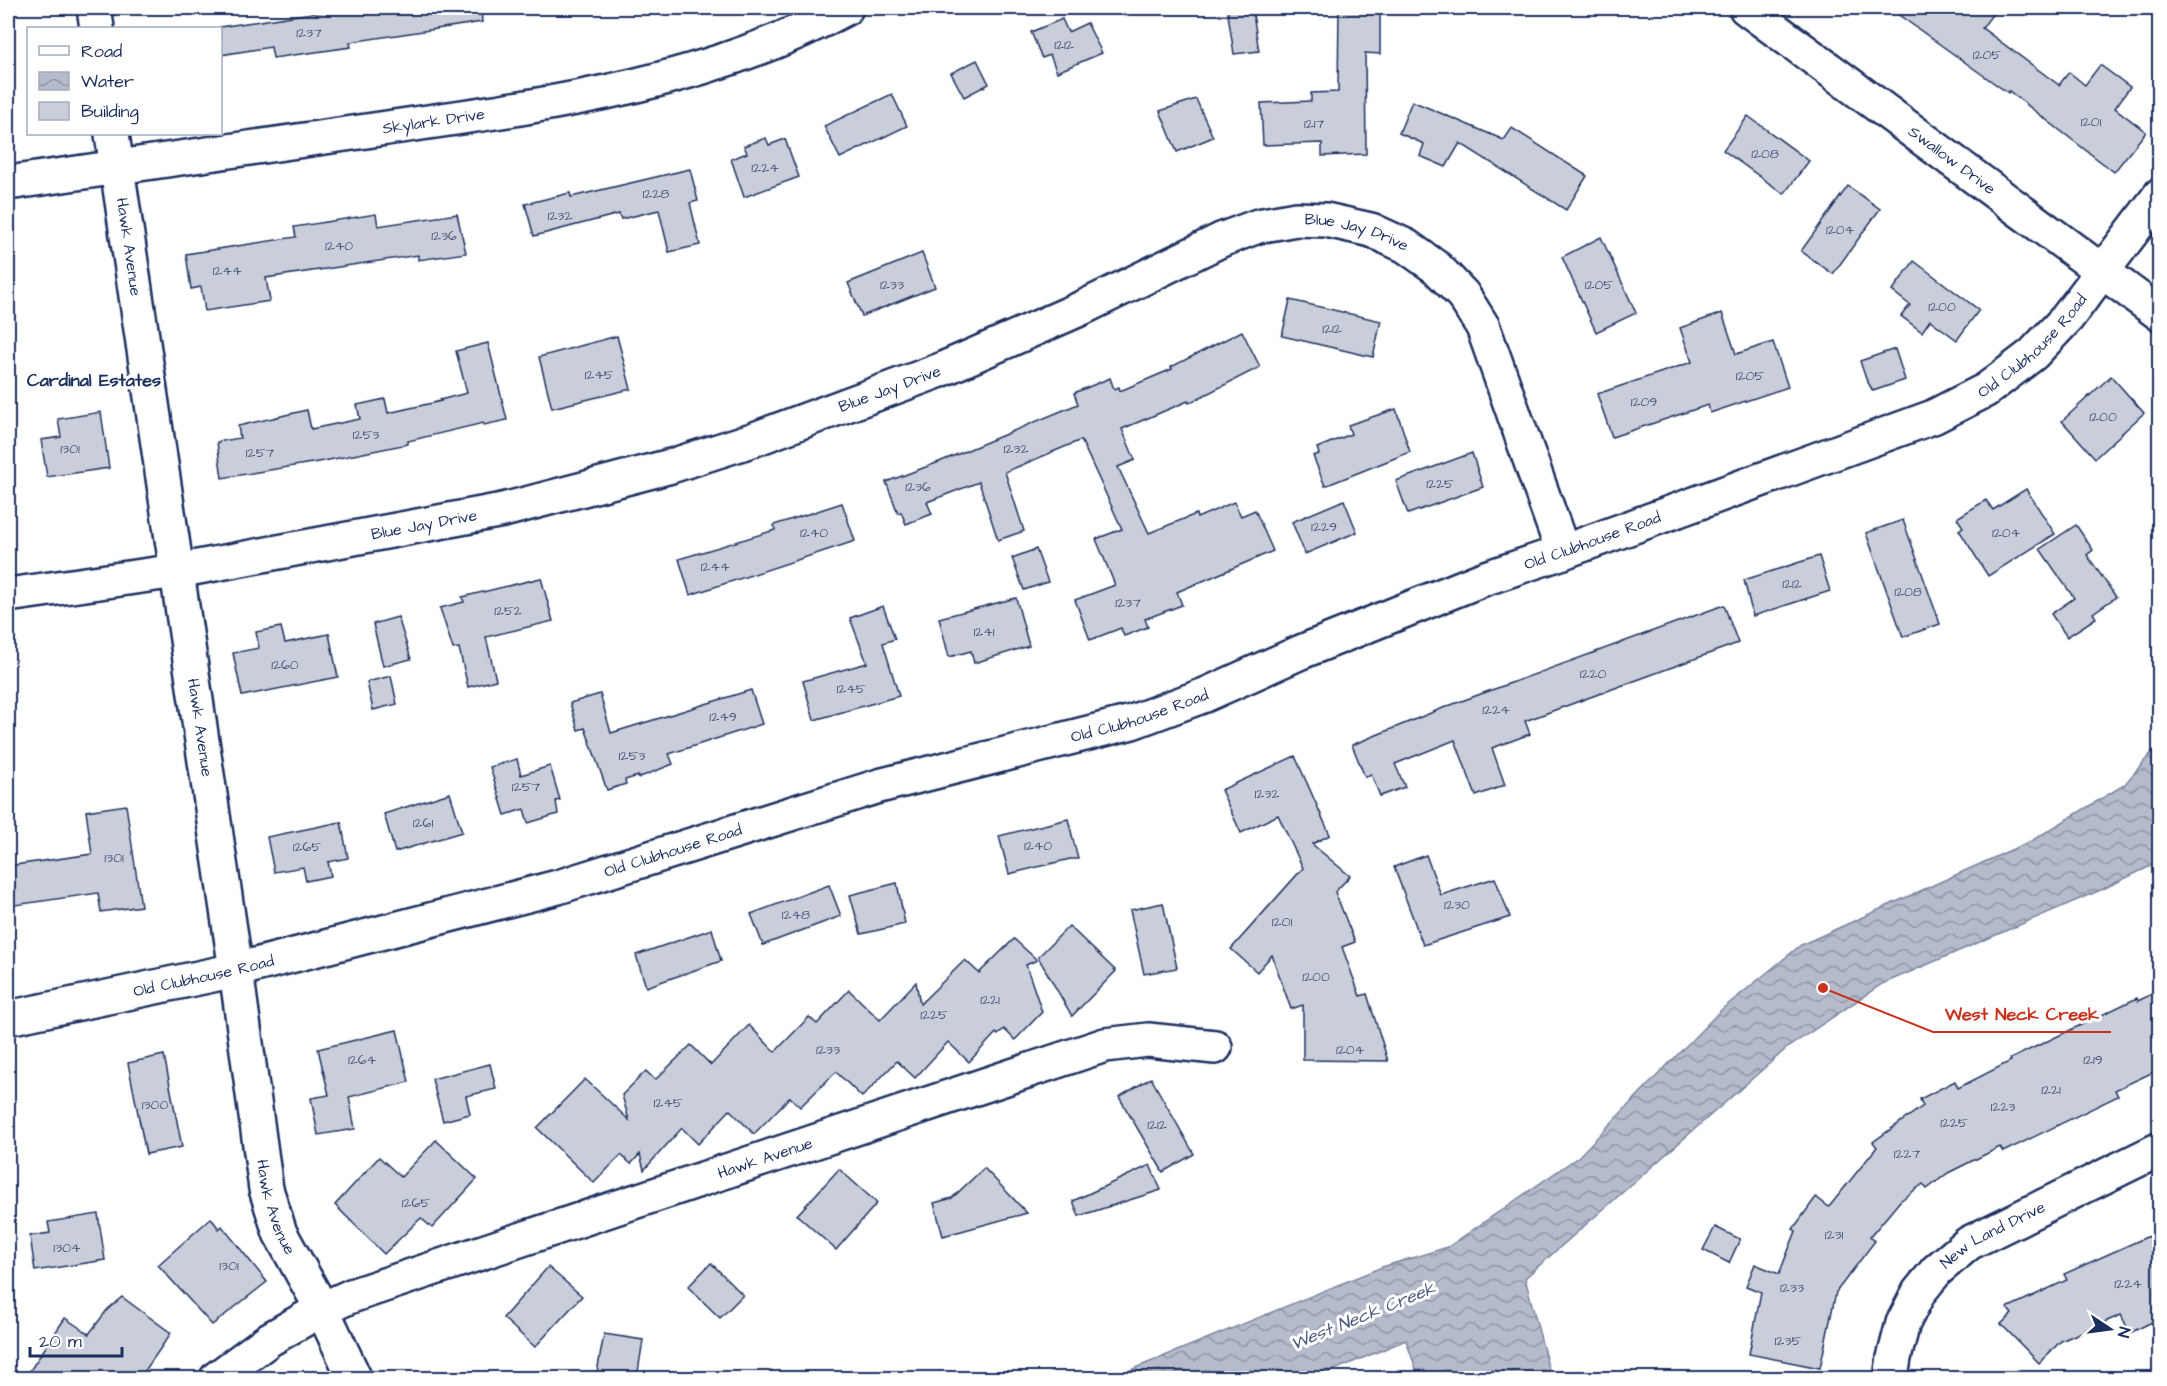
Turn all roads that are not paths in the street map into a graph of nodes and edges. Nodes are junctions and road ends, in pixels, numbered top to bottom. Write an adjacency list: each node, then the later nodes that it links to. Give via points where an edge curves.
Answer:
1 (94, 8): 4 (street)
2 (846, 8): 6 (street, Skylark Drive, via 765,46 690,72 627,88 470,116)
3 (1746, 8): 9 (street, Swallow Drive)
4 (97, 27)
5 (112, 135): 6 (street, Hawk Avenue)
6 (117, 167): 7 (street, Skylark Drive); 12 (street, Hawk Avenue)
7 (8, 183)
8 (2160, 195): 9 (street, Old Clubhouse Road)
9 (2102, 271): 10 (street, Swallow Drive); 11 (street, Old Clubhouse Road, via 2067,318 2033,354 1986,390 1933,417)
10 (2160, 314)
11 (1563, 552): 12 (street, Blue Jay Drive, via 1484,327 1463,295 1429,262 1371,230 1326,220 1296,219 1257,226 1221,240 1082,308 938,371 671,466 503,510); 14 (street, Old Clubhouse Road, via 1483,579 1132,722 879,786 558,887)
12 (177, 571): 13 (street, Blue Jay Drive); 14 (street, Hawk Avenue)
13 (8, 595)
14 (236, 970): 15 (street, Old Clubhouse Road); 18 (street, Hawk Avenue, via 266,1189 280,1233)
15 (8, 1018)
16 (1215, 1047): 18 (street, Hawk Avenue, via 1148,1040 1106,1045 373,1288)
17 (2160, 1149): 21 (street, New Land Drive, via 1969,1243 1937,1270 1919,1292 1903,1323)
18 (322, 1309): 19 (street); 20 (street, Hawk Avenue, via 270,1339)
19 (354, 1377)
20 (217, 1378)
21 (1891, 1378)

